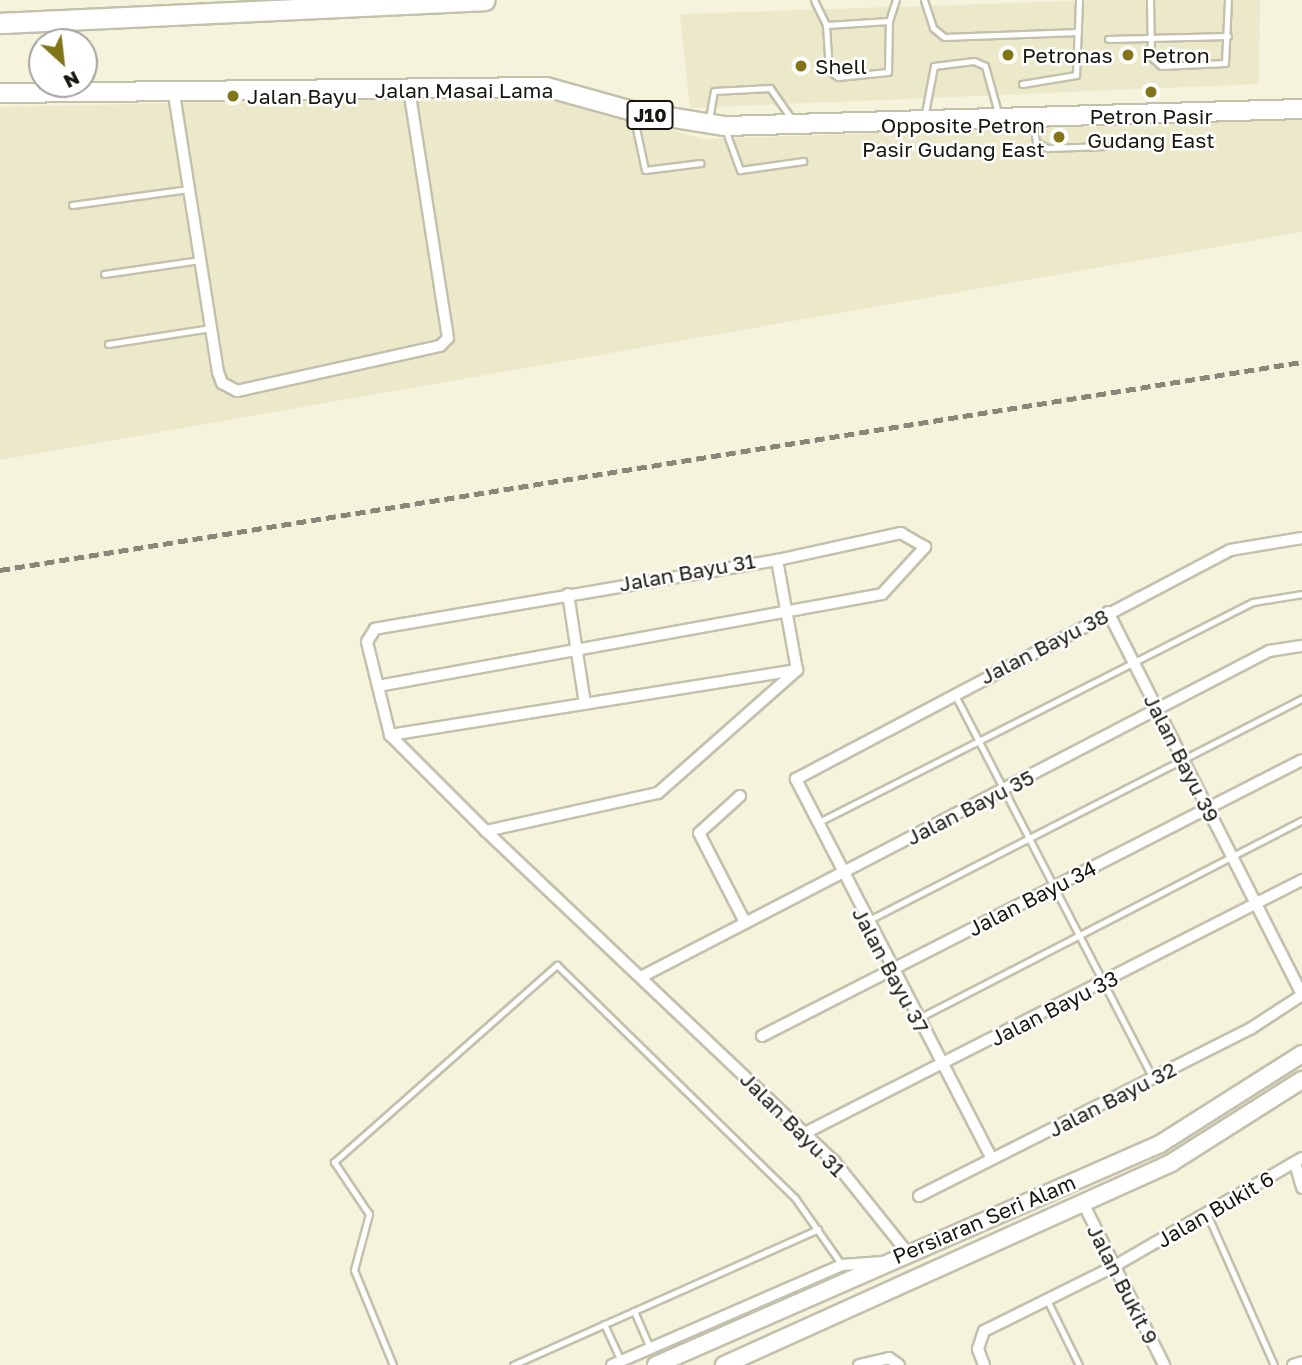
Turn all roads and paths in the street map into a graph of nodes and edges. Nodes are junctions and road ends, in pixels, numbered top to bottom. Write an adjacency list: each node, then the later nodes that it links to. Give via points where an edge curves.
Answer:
1 (484, 0): 9 (highway)
2 (814, 0): 10 (lane)
3 (896, 0): 8 (lane)
4 (924, 0): 11 (lane, via 933,28 944,37)
5 (1079, 0): 11 (lane)
6 (1150, 0): 13 (lane)
7 (1228, 0): 12 (lane)
8 (889, 22): 10 (lane); 10 (lane, via 891,64 882,75 831,75)
9 (0, 23)
10 (826, 25)
11 (1077, 32): 15 (lane, via 1074,78)
12 (1228, 36): 13 (lane); 13 (lane, via 1227,59 1218,66 1157,66)
13 (1150, 38): 14 (lane)
14 (1108, 39)
15 (1022, 84)
16 (173, 88): 17 (main road, Jalan Masai Lama / J10); 18 (main road, Jalan Masai Lama / J10); 29 (street)
17 (409, 89): 20 (main road, Jalan Masai Lama / J10, via 546,87); 33 (street, via 448,338 440,346 237,391 222,383)
18 (0, 93)
19 (1302, 109): 21 (main road, Jalan Masai Lama / J10)
20 (632, 111): 25 (main road, Jalan Masai Lama / J10); 28 (lane, via 645,170)
21 (1032, 118): 22 (main road, Jalan Masai Lama / J10); 26 (lane, via 1041,146)
22 (999, 119): 23 (main road, Jalan Masai Lama / J10); 23 (lane, via 985,66 974,61 934,66)
23 (924, 121): 24 (main road, Jalan Masai Lama / J10)
24 (794, 124): 25 (main road, Jalan Masai Lama / J10); 25 (lane, via 770,88 714,91)
25 (717, 126): 27 (lane, via 740,170)
26 (1105, 146)
27 (803, 161)
28 (701, 163)
29 (189, 189): 30 (lane); 31 (street)
30 (72, 205)
31 (200, 260): 32 (lane); 33 (street)
32 (104, 274)
33 (211, 328): 34 (lane)
34 (108, 344)
35 (1302, 538): 40 (street, Jalan Bayu 38, via 1230,550)
36 (777, 560): 37 (street, Jalan Bayu 31); 39 (street, Jalan Bayu 31); 39 (street, via 901,533 925,547 882,594)
37 (568, 594): 42 (street); 45 (street, Jalan Bayu 31, via 370,632)
38 (1302, 594): 43 (lane, via 1253,602)
39 (787, 611): 42 (street); 44 (street, Jalan Bayu 31)
40 (1108, 612): 43 (street, Jalan Bayu 39); 46 (street, Jalan Bayu 38)
41 (1302, 646): 49 (street, Jalan Bayu 35, via 1269,651)
42 (576, 650): 45 (street); 48 (street)
43 (1133, 662): 49 (street, Jalan Bayu 39); 51 (lane)
44 (797, 670): 48 (street); 60 (street, via 656,794)
45 (378, 687): 50 (street, Jalan Bayu 31)
46 (954, 692): 51 (lane); 54 (street, Jalan Bayu 38)
47 (1302, 698): 52 (lane)
48 (585, 704): 50 (street)
49 (1157, 712): 52 (street, Jalan Bayu 39); 55 (street, Jalan Bayu 35)
50 (390, 734): 60 (street, Jalan Bayu 31)
51 (978, 740): 55 (lane); 59 (lane)
52 (1182, 760): 57 (street, Jalan Bayu 39); 61 (lane)
53 (1302, 760): 57 (street, Jalan Bayu 34)
54 (796, 779): 59 (street, Jalan Bayu 37)
55 (1004, 790): 61 (lane); 63 (street, Jalan Bayu 35)
56 (740, 796): 67 (street, via 698,833)
57 (1208, 808): 62 (street, Jalan Bayu 39); 65 (street, Jalan Bayu 34)
58 (1302, 820): 62 (lane)
59 (814, 824): 63 (street, Jalan Bayu 37)
60 (486, 831): 71 (street, Jalan Bayu 31)
61 (1029, 838): 65 (lane); 68 (lane)
62 (1232, 856): 66 (street, Jalan Bayu 39); 69 (lane)
63 (839, 874): 67 (street, Jalan Bayu 35); 68 (street, Jalan Bayu 37)
64 (1302, 880): 66 (street, Jalan Bayu 33)
65 (1054, 886): 69 (lane); 70 (street, Jalan Bayu 34)
66 (1256, 904): 72 (street, Jalan Bayu 33); 73 (street, Jalan Bayu 39)
67 (745, 922): 71 (street, Jalan Bayu 35)
68 (866, 922): 70 (street, Jalan Bayu 37)
69 (1079, 935): 72 (lane); 74 (lane)
70 (891, 969): 74 (street, Jalan Bayu 37); 75 (street, Jalan Bayu 34)
71 (641, 977): 80 (street, Jalan Bayu 31)
72 (1104, 983): 77 (street, Jalan Bayu 33); 78 (lane)
73 (1302, 994): 78 (street, Jalan Bayu 32)
74 (918, 1019): 77 (street, Jalan Bayu 37)
75 (762, 1036)
76 (1302, 1054): 88 (main road, Persiaran Seri Alam, via 1160,1144)
77 (942, 1067): 80 (street, Jalan Bayu 33); 81 (street, Jalan Bayu 37)
78 (1153, 1078): 81 (street, Jalan Bayu 32)
79 (1302, 1080): 85 (main road, Persiaran Seri Alam, via 1171,1163)
80 (805, 1133): 88 (street, Jalan Bayu 31)
81 (992, 1159): 84 (street, Jalan Bayu 32)
82 (1299, 1161): 83 (street, Jalan Bukit 6); 86 (street, Jalan Bukit 6)
83 (1302, 1188)
84 (919, 1196)
85 (1083, 1203): 91 (street, Jalan Bukit 9); 101 (main road, Persiaran Seri Alam)
86 (1207, 1214): 91 (street, Jalan Bukit 6); 107 (lane)
87 (818, 1229): 90 (lane); 93 (lane); 98 (lane, via 795,1198 561,968 549,967 334,1162 369,1214 354,1270)
88 (907, 1252): 89 (main road, Persiaran Seri Alam)
89 (884, 1262): 90 (street); 100 (main road, Persiaran Seri Alam)
90 (842, 1265): 95 (street)
91 (1113, 1267): 92 (street, Jalan Bukit 6); 106 (street, Jalan Bukit 9)
92 (1048, 1300): 104 (street, Jalan Bukit 6, via 984,1331 979,1341); 105 (lane)
93 (634, 1311): 94 (lane); 95 (lane)
94 (604, 1324): 97 (lane); 99 (lane)
95 (650, 1348): 97 (street)
96 (1302, 1362): 108 (street)
97 (617, 1363)
98 (393, 1365)
99 (513, 1365)
100 (656, 1365)
101 (724, 1365)
102 (859, 1365): 103 (street, via 889,1358)
103 (899, 1365)
104 (984, 1365)
105 (1079, 1365)
106 (1164, 1365)
107 (1274, 1365)
108 (1293, 1365)

